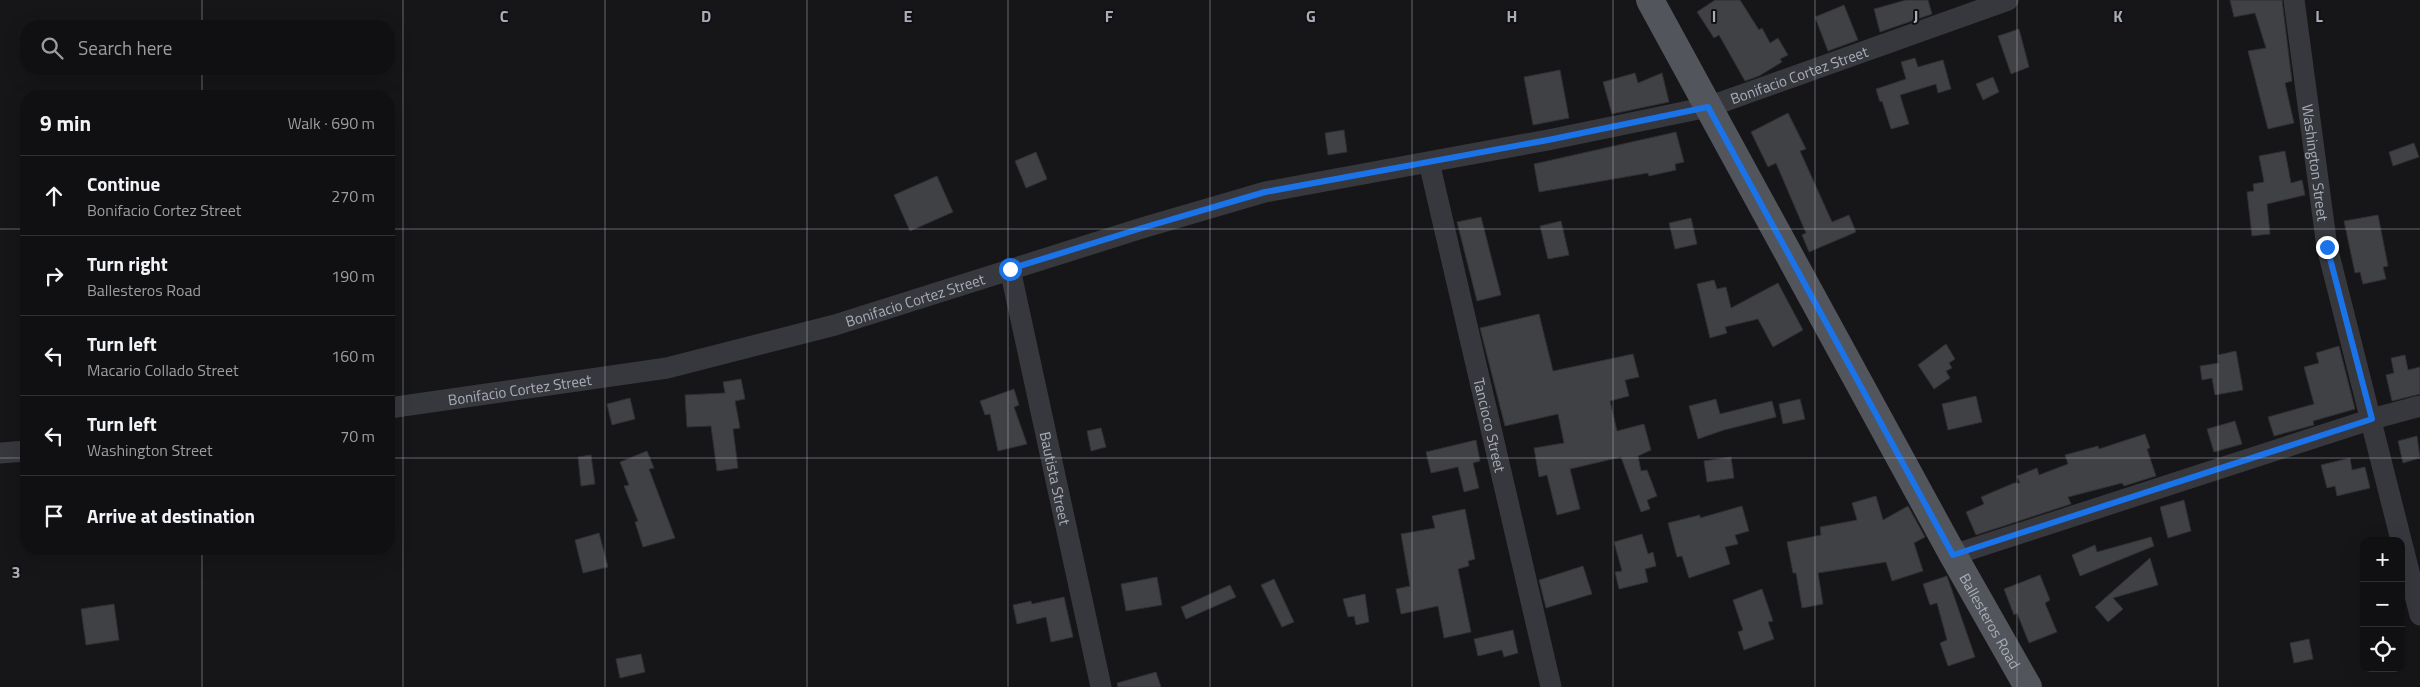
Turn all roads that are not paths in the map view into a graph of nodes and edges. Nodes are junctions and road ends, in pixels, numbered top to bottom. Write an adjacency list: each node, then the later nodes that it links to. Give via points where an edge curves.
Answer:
1 (1650, 0): 4 (main road, Ballesteros Road)
2 (2008, 0): 4 (street, Bonifacio Cortez Street)
3 (2294, 0): 9 (street, Washington Street, via 2327,247)
4 (1708, 107): 5 (street, Bonifacio Cortez Street); 12 (main road, Ballesteros Road)
5 (1429, 162): 6 (street, Bonifacio Cortez Street, via 1265,192); 15 (street, Tancioco Street)
6 (1010, 269): 8 (street, Bonifacio Cortez Street, via 835,325 667,368); 14 (street, Bautista Street)
7 (2420, 406): 9 (street)
8 (395, 407)
9 (2372, 419): 12 (street); 13 (street, Washington Street)
10 (20, 452): 11 (street)
11 (0, 454)
12 (1953, 555): 16 (main road, Ballesteros Road)
13 (2420, 615)
14 (1101, 687)
15 (1552, 687)
16 (2028, 687)

